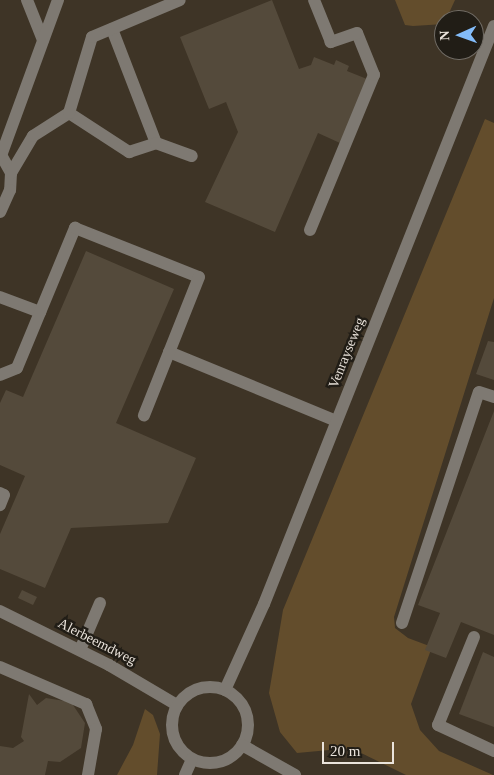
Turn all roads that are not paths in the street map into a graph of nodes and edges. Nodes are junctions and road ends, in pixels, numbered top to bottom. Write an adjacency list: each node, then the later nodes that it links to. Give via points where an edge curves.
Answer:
1 (26, 0): 7 (street)
2 (58, 0): 7 (street)
3 (180, 0): 6 (street)
4 (314, 0): 14 (street, via 331,42 357,33 374,75)
5 (494, 26): 21 (street, Venrayseweg)
6 (112, 29): 8 (street, via 92,36); 9 (street)
7 (44, 40): 10 (street)
8 (69, 113): 9 (street, via 129,152); 12 (street, via 33,136)
9 (156, 143): 11 (street)
10 (1, 153): 12 (street)
11 (192, 156)
12 (11, 173): 13 (street, via 10,190)
13 (0, 212)
14 (310, 230)
15 (0, 296): 16 (street)
16 (40, 312): 17 (street, via 75,228 199,277); 18 (street, via 17,368)
17 (169, 352): 20 (street); 21 (street)
18 (0, 375)
19 (494, 396): 26 (street, via 479,392)
20 (144, 415)
21 (336, 421): 30 (street, Venrayseweg, via 264,604)
22 (0, 493): 23 (street, via 4,495)
23 (0, 505)
24 (100, 603): 28 (street)
25 (0, 611): 28 (street, Alerbeemdweg)
26 (402, 623)
27 (474, 637): 33 (street, via 438,725)
28 (80, 650): 31 (street, Alerbeemdweg, via 156,690)
29 (0, 666): 35 (street, via 86,704 96,729)
30 (225, 690): 31 (street, via 198,689); 32 (street, via 234,696 246,714 246,735)
31 (177, 705): 34 (street, via 172,729 175,742)
32 (242, 745): 34 (street, via 230,757 214,763); 37 (street)
33 (494, 751)
34 (192, 759): 36 (street)
35 (88, 775)
36 (185, 775)
37 (294, 775)

